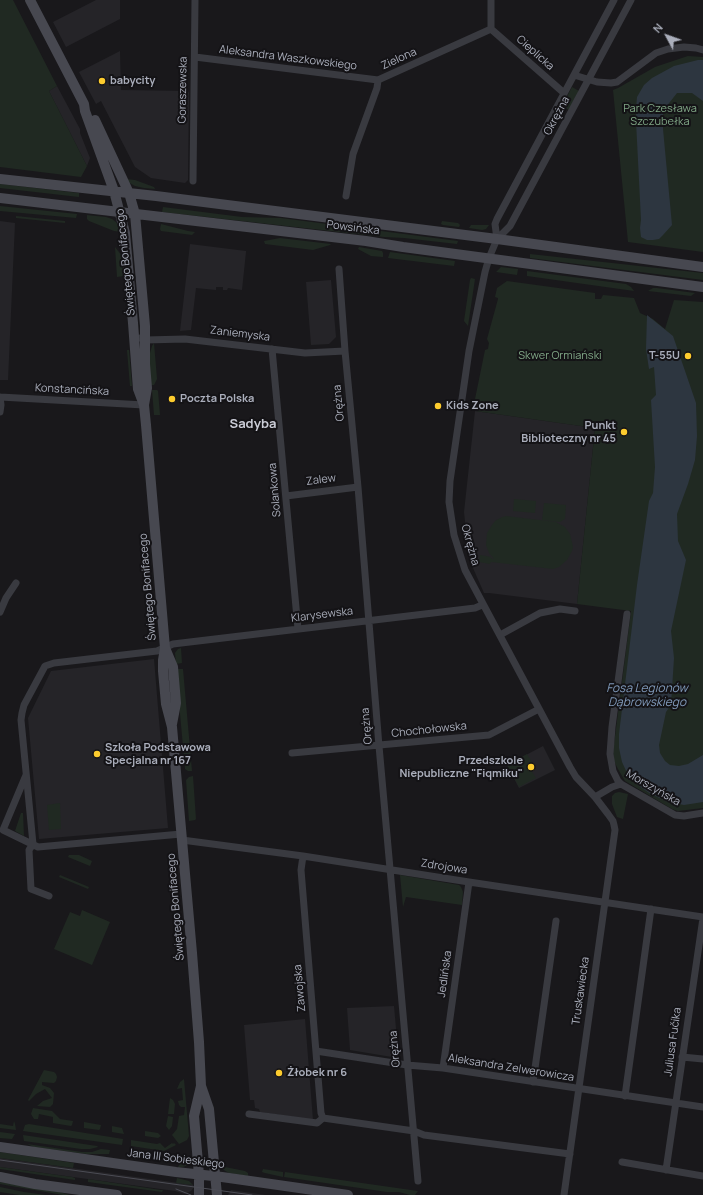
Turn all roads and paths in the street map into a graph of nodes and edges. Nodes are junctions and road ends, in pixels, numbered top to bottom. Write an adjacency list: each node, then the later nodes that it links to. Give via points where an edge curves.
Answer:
1 (30, 0): 13 (main road, Świętego Bonifacego)
2 (195, 0): 8 (street, Goraszewska)
3 (491, 0): 6 (street)
4 (614, 0): 9 (street, Okrężna)
5 (631, 0): 10 (street, Okrężna)
6 (491, 29): 11 (street, Zielona); 12 (street, Cieplicka)
7 (703, 50): 10 (street, via 684,47 668,49 656,53 617,82 597,82)
8 (194, 57): 11 (street, Aleksandra Waszkowskiego); 15 (street, Goraszewska)
9 (574, 75): 10 (street); 12 (street, Okrężna)
10 (590, 79): 22 (street, Okrężna, via 510,226)
11 (378, 80): 18 (street, Zielona, via 353,154)
12 (564, 93): 22 (street, Okrężna, via 495,224)
13 (84, 104): 16 (main road, Świętego Bonifacego); 17 (main road, Świętego Bonifacego)
14 (0, 178): 16 (main road, Powsińska)
15 (192, 181)
16 (114, 191): 17 (main road, Powsińska); 20 (main road, Świętego Bonifacego)
17 (129, 193): 21 (main road, Świętego Bonifacego); 22 (main road, Powsińska)
18 (346, 196)
19 (0, 198): 20 (main road, Powsińska)
20 (120, 212): 21 (main road, Powsińska); 27 (main road, Świętego Bonifacego, via 125,233)
21 (135, 214): 23 (main road, Powsińska); 28 (main road, Świętego Bonifacego)
22 (497, 239): 23 (street, Okrężna); 24 (main road, Powsińska)
23 (489, 258): 26 (main road, Powsińska); 37 (street, Okrężna, via 469,351 449,502 454,535 465,570)
24 (703, 267)
25 (340, 269): 30 (street, Orężna)
26 (703, 287)
27 (134, 334): 28 (street); 32 (main road, Świętego Bonifacego, via 138,389)
28 (145, 340): 29 (street, Zaniemyska, via 186,339); 32 (main road, Świętego Bonifacego, via 147,388)
29 (272, 349): 30 (street, Zaniemyska, via 311,353); 35 (street, Solankowa)
30 (345, 350): 34 (street, Orężna)
31 (0, 397): 32 (street, Konstancińska); 33 (street)
32 (144, 405): 44 (main road, Świętego Bonifacego)
33 (0, 412)
34 (358, 487): 35 (street, Zalew); 41 (street, Orężna)
35 (286, 496): 42 (street, Solankowa)
36 (16, 583): 39 (street)
37 (482, 605): 41 (street, Klarysewska, via 476,608); 43 (street, Okrężna)
38 (575, 611): 43 (street, via 560,609 540,613)
39 (0, 612)
40 (627, 614): 49 (street, Morszyńska, via 610,754 612,771)
41 (369, 620): 42 (street, Klarysewska); 46 (street, Orężna)
42 (298, 629): 44 (street, Klarysewska, via 173,644)
43 (500, 636): 45 (street, Okrężna)
44 (165, 648): 48 (street, Klarysewska, via 45,666 22,713); 52 (main road, Świętego Bonifacego, via 163,671 166,704 172,727)
45 (539, 709): 46 (street, Chochołowska, via 489,735); 50 (street, Okrężna, via 576,777)
46 (380, 746): 47 (street, Chochołowska); 55 (street, Orężna)
47 (292, 753)
48 (27, 773): 53 (street); 53 (street, Zdrojowa, via 3,830)
49 (622, 784): 50 (street); 51 (street, Morszyńska, via 675,815)
50 (595, 797): 58 (street, Truskawiecka, via 613,821 615,830)
51 (703, 813)
52 (182, 837): 53 (street, Zdrojowa, via 44,847); 54 (street, Zdrojowa); 68 (main road, Świętego Bonifacego)
53 (33, 844): 57 (street, via 29,850 31,888)
54 (303, 856): 55 (street, Zdrojowa); 62 (street, Zawojska, via 301,870)
55 (391, 869): 56 (street, Zdrojowa); 65 (street, Orężna)
56 (469, 882): 58 (street, Zdrojowa); 66 (street, Jedlińska)
57 (49, 896)
58 (604, 902): 59 (street, Zdrojowa); 69 (street, Truskawiecka)
59 (651, 909): 60 (street, Zdrojowa); 70 (street)
60 (703, 917): 63 (street, Juliusa Fučíka)
61 (556, 921): 67 (street)
62 (316, 1051): 65 (street, Aleksandra Zelwerowicza); 74 (street, Zawojska)
63 (682, 1057): 64 (street); 71 (street, Juliusa Fučíka)
64 (703, 1059)
65 (408, 1065): 66 (street, Aleksandra Zelwerowicza); 75 (street, Orężna)
66 (443, 1068): 67 (street, Aleksandra Zelwerowicza)
67 (533, 1082): 69 (street, Aleksandra Zelwerowicza)
68 (201, 1086): 80 (main road, Świętego Bonifacego, via 194,1116); 81 (main road, Świętego Bonifacego, via 208,1109)
69 (578, 1089): 70 (street, Aleksandra Zelwerowicza); 77 (street, Truskawiecka)
70 (624, 1096): 71 (street, Aleksandra Zelwerowicza)
71 (676, 1103): 72 (street, Aleksandra Zelwerowicza); 79 (street, Juliusa Fučíka)
72 (703, 1107)
73 (249, 1114): 74 (street, via 317,1122)
74 (323, 1118): 75 (street)
75 (414, 1131): 77 (street, via 424,1135); 84 (street, Orężna)
76 (0, 1147): 80 (main road, Jana III Sobieskiego)
77 (570, 1154): 89 (street, Truskawiecka)
78 (622, 1162): 79 (street)
79 (666, 1170): 82 (street)
80 (199, 1175): 81 (main road, Jana III Sobieskiego); 86 (main road, Świętego Bonifacego)
81 (214, 1176): 87 (main road, Świętego Bonifacego); 88 (main road, Jana III Sobieskiego)
82 (703, 1176)
83 (0, 1177): 85 (main road)
84 (418, 1181)
85 (117, 1195)
86 (199, 1195)
87 (217, 1195)
88 (348, 1195)
89 (564, 1195)

